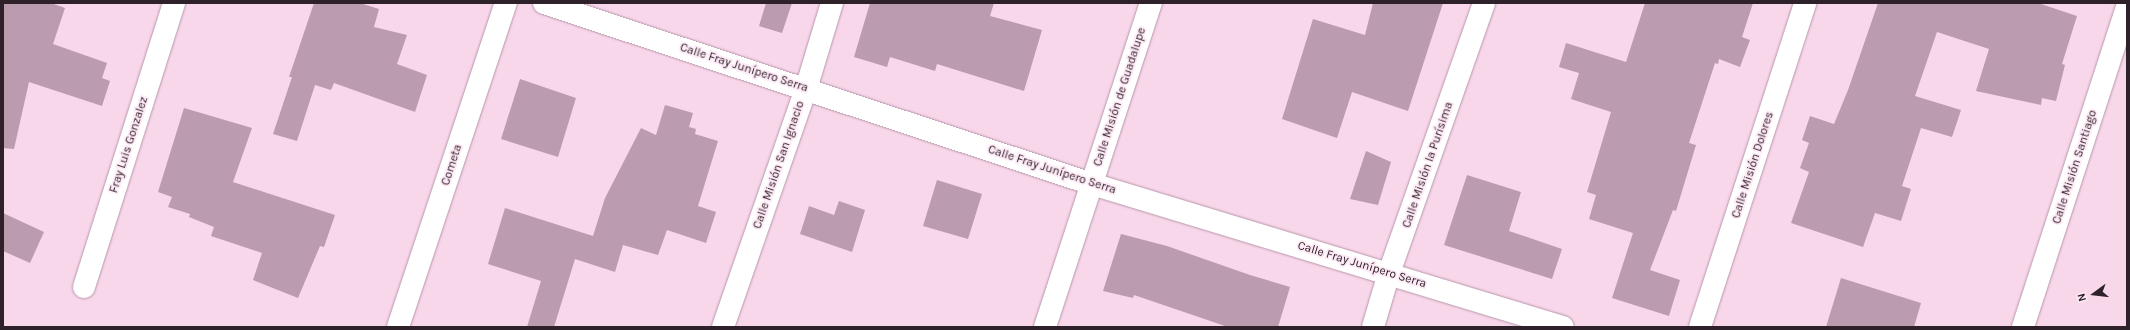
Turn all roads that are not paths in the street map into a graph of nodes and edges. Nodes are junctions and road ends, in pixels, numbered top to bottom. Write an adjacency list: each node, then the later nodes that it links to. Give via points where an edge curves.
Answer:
1 (174, 3): 12 (street, Fray Luis Gonzalez)
2 (506, 3): 13 (street, Cometa)
3 (544, 3): 9 (street, Calle Fray Junípero Serra)
4 (832, 3): 9 (street, Calle Misión San Ignacio)
5 (1151, 3): 10 (street, Calle Misión de Guadalupe)
6 (1484, 3): 11 (street, Calle Misión la Purísima)
7 (1805, 3): 18 (street, Calle Misión Dolores)
8 (2127, 7): 19 (street, Calle Misión Santiago)
9 (806, 88): 10 (street, Calle Fray Junípero Serra); 14 (street, Calle Misión San Ignacio)
10 (1092, 184): 11 (street, Calle Fray Junípero Serra); 15 (street, Calle Misión de Guadalupe)
11 (1389, 273): 16 (street, Calle Misión la Purísima); 17 (street, Calle Fray Junípero Serra)
12 (84, 287)
13 (398, 327)
14 (723, 327)
15 (1045, 327)
16 (1373, 327)
17 (1563, 327)
18 (1700, 327)
19 (2023, 327)

